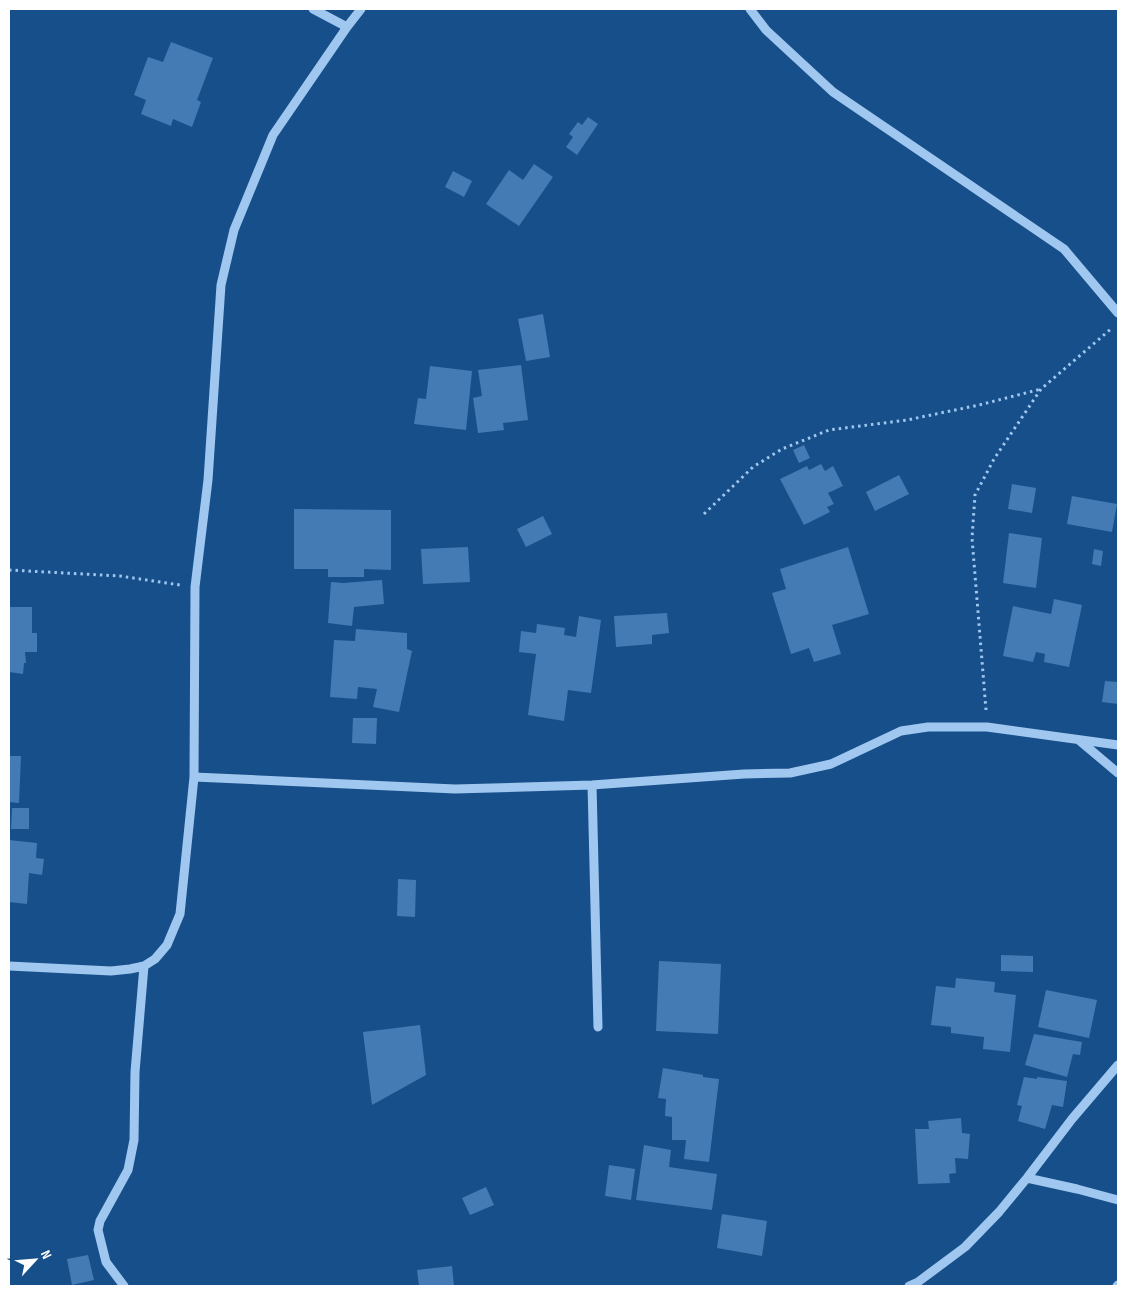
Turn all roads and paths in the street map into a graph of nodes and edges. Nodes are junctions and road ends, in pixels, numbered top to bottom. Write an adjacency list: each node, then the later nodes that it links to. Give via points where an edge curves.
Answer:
1 (313, 9): 4 (street)
2 (361, 9): 4 (street)
3 (750, 9): 5 (street, via 766,30 833,92 1064,249)
4 (347, 27): 10 (street, via 273,135 234,230 221,286 208,480)
5 (1118, 313)
6 (1118, 323): 7 (path)
7 (1042, 389): 8 (path, via 907,420 829,430 782,449 752,467); 11 (path, via 994,459 975,495 972,538)
8 (704, 514)
9 (9, 570): 10 (path, via 120,576)
10 (195, 587): 15 (street)
11 (987, 727): 12 (street); 16 (street, via 928,727 901,731 831,764 790,773)
12 (1080, 740): 13 (street); 14 (street)
13 (1118, 745)
14 (1118, 773)
15 (194, 777): 16 (street, via 456,789); 18 (street, via 180,914 167,946)
16 (592, 785): 19 (street)
17 (9, 966): 18 (street, via 111,971)
18 (144, 966): 23 (street, via 135,1072 134,1140 128,1170 98,1230 106,1262)
19 (598, 1027)
20 (1118, 1065): 21 (street)
21 (1027, 1178): 22 (street); 24 (street, via 965,1247)
22 (1118, 1200)
23 (124, 1286)
24 (909, 1286)

